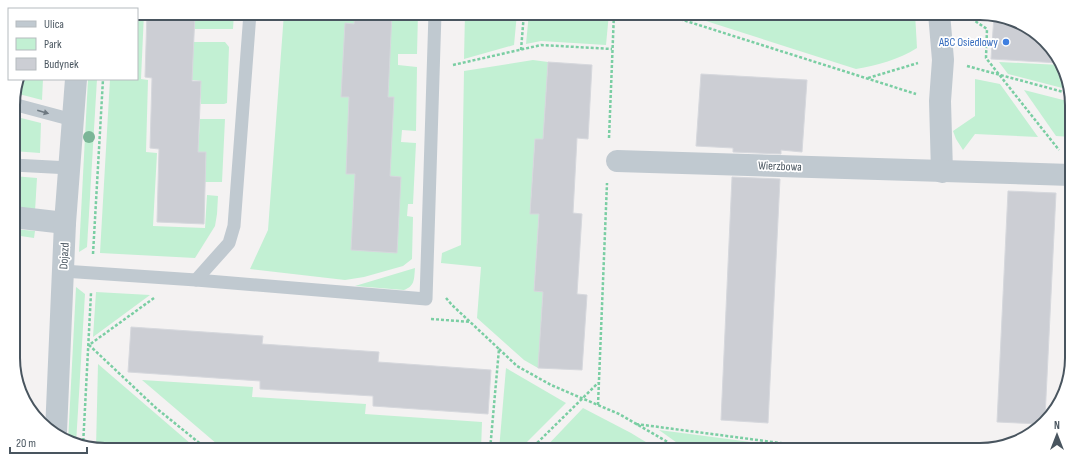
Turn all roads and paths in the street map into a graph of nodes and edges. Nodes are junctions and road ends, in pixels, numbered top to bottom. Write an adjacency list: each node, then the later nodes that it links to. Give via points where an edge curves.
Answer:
1 (249, 20): 29 (lane, via 234,226 229,243)
2 (435, 20): 11 (lane)
3 (523, 20): 9 (path)
4 (614, 20): 8 (path)
5 (683, 20): 13 (path)
6 (938, 20): 10 (street)
7 (974, 20): 12 (path, via 987,29 986,58)
8 (612, 49): 9 (path, via 541,45); 20 (path)
9 (521, 50): 11 (path)
10 (932, 59): 12 (path); 13 (path); 16 (street)
11 (433, 70): 28 (lane)
12 (1000, 75): 15 (path); 19 (path)
13 (866, 78): 16 (path)
14 (76, 80): 18 (street, Dojazd)
15 (1064, 92)
16 (940, 102): 23 (street)
17 (20, 106): 18 (lane, one-way to 18)
18 (73, 120): 22 (street, Dojazd)
19 (1062, 154)
20 (611, 160): 23 (street, Wierzbowa); 32 (path)
21 (20, 165): 22 (lane)
22 (70, 168): 26 (street, Dojazd)
23 (942, 172): 24 (street, Wierzbowa)
24 (1065, 175)
25 (20, 218): 26 (street)
26 (65, 223): 27 (street, Dojazd)
27 (63, 271): 29 (lane); 36 (street, Dojazd)
28 (427, 274): 29 (lane, via 426,299); 31 (path, via 452,305)
29 (196, 280)
30 (155, 297): 37 (path, via 89,345 156,408)
31 (499, 349): 33 (path, via 517,366 551,385); 38 (path)
32 (598, 383): 33 (path); 34 (path)
33 (583, 398): 34 (path); 39 (path)
34 (598, 404): 35 (path)
35 (636, 424): 40 (path); 41 (path)
36 (56, 428)
37 (199, 443)
38 (491, 443)
39 (537, 443)
40 (669, 443)
41 (787, 443)

